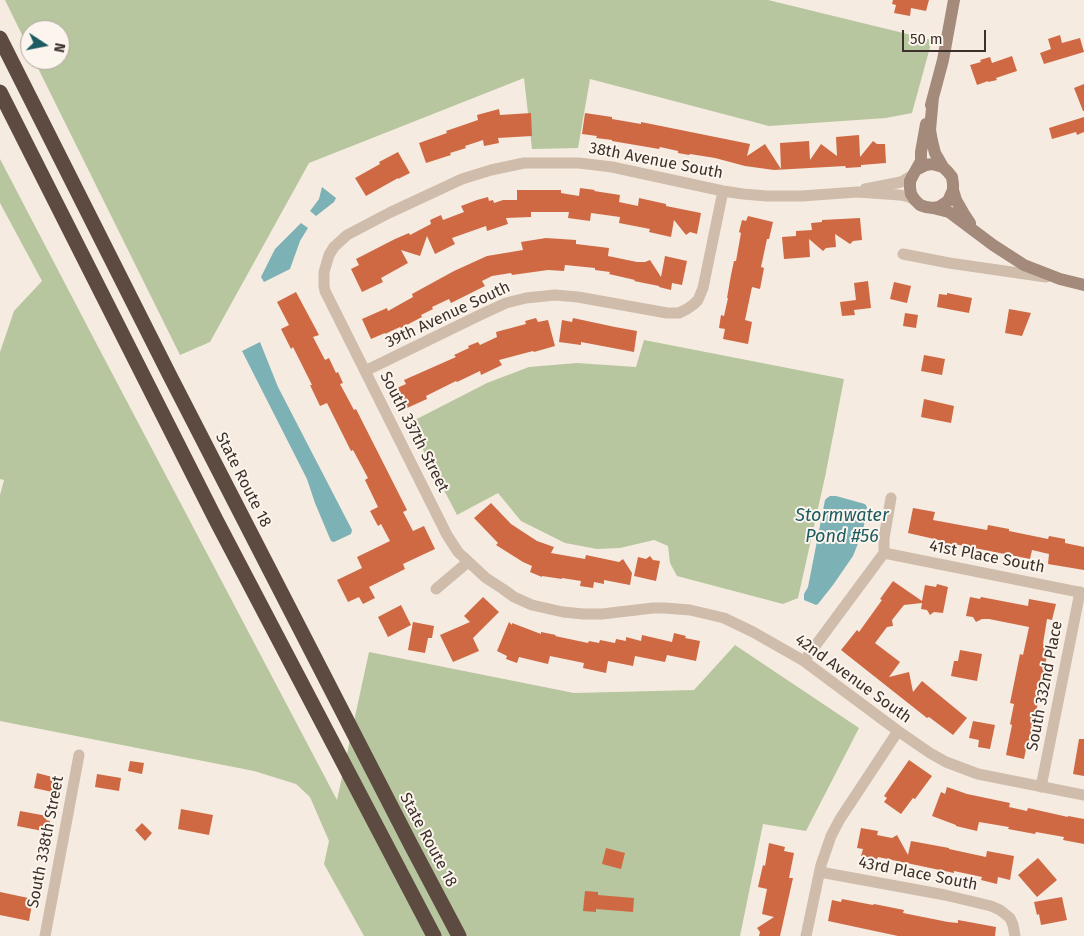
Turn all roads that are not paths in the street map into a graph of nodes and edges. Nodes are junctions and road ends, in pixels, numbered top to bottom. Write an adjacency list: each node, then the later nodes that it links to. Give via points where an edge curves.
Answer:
1 (954, 0): 4 (street)
2 (0, 38): 32 (highway, State Route 18, via 168,374)
3 (0, 92): 31 (highway, via 216,520)
4 (933, 98): 5 (street, via 930,130 935,153); 6 (street, via 921,161)
5 (943, 167): 6 (street, via 932,164); 7 (street, via 952,177)
6 (915, 172): 9 (street, 38th Avenue South, via 901,182); 10 (street, via 910,181)
7 (953, 190): 11 (street, via 948,201); 12 (street)
8 (723, 191): 9 (street, 38th Avenue South, via 767,196); 14 (street, 38th Avenue South, via 612,167 544,162 515,164 462,179 389,213 347,235 334,247); 17 (street, 39th Avenue South, via 703,288 698,300 687,310 667,313 555,295 526,298 497,307)
9 (856, 192): 10 (street, 38th Avenue South, via 909,196)
10 (915, 200): 11 (street, via 926,208)
11 (933, 208): 12 (street, via 949,212)
12 (978, 234): 15 (street, via 1024,265)
13 (903, 254): 15 (street)
14 (327, 261): 17 (street, South 337th Street, via 325,291)
15 (1060, 279): 16 (street)
16 (1084, 285)
17 (365, 371): 19 (street, South 337th Street)
18 (891, 498): 20 (street)
19 (447, 535): 21 (street, 42nd Avenue South)
20 (884, 553): 23 (street, 41st Place South); 24 (street)
21 (468, 562): 22 (street); 24 (street, 42nd Avenue South, via 502,590 542,608 592,614 653,608 702,612 739,625)
22 (436, 590)
23 (1082, 592): 27 (street, South 332nd Place)
24 (804, 661): 25 (street, 42nd Avenue South)
25 (898, 731): 27 (street, 42nd Avenue South, via 967,770); 29 (street, via 836,828)
26 (79, 755): 30 (street, South 338th Street)
27 (1041, 787): 28 (street, 42nd Avenue South)
28 (1084, 795)
29 (820, 872): 33 (street); 34 (street, 43rd Place South, via 996,908 1007,915)
30 (45, 936)
31 (434, 936)
32 (459, 936)
33 (806, 936)
34 (1016, 936)

